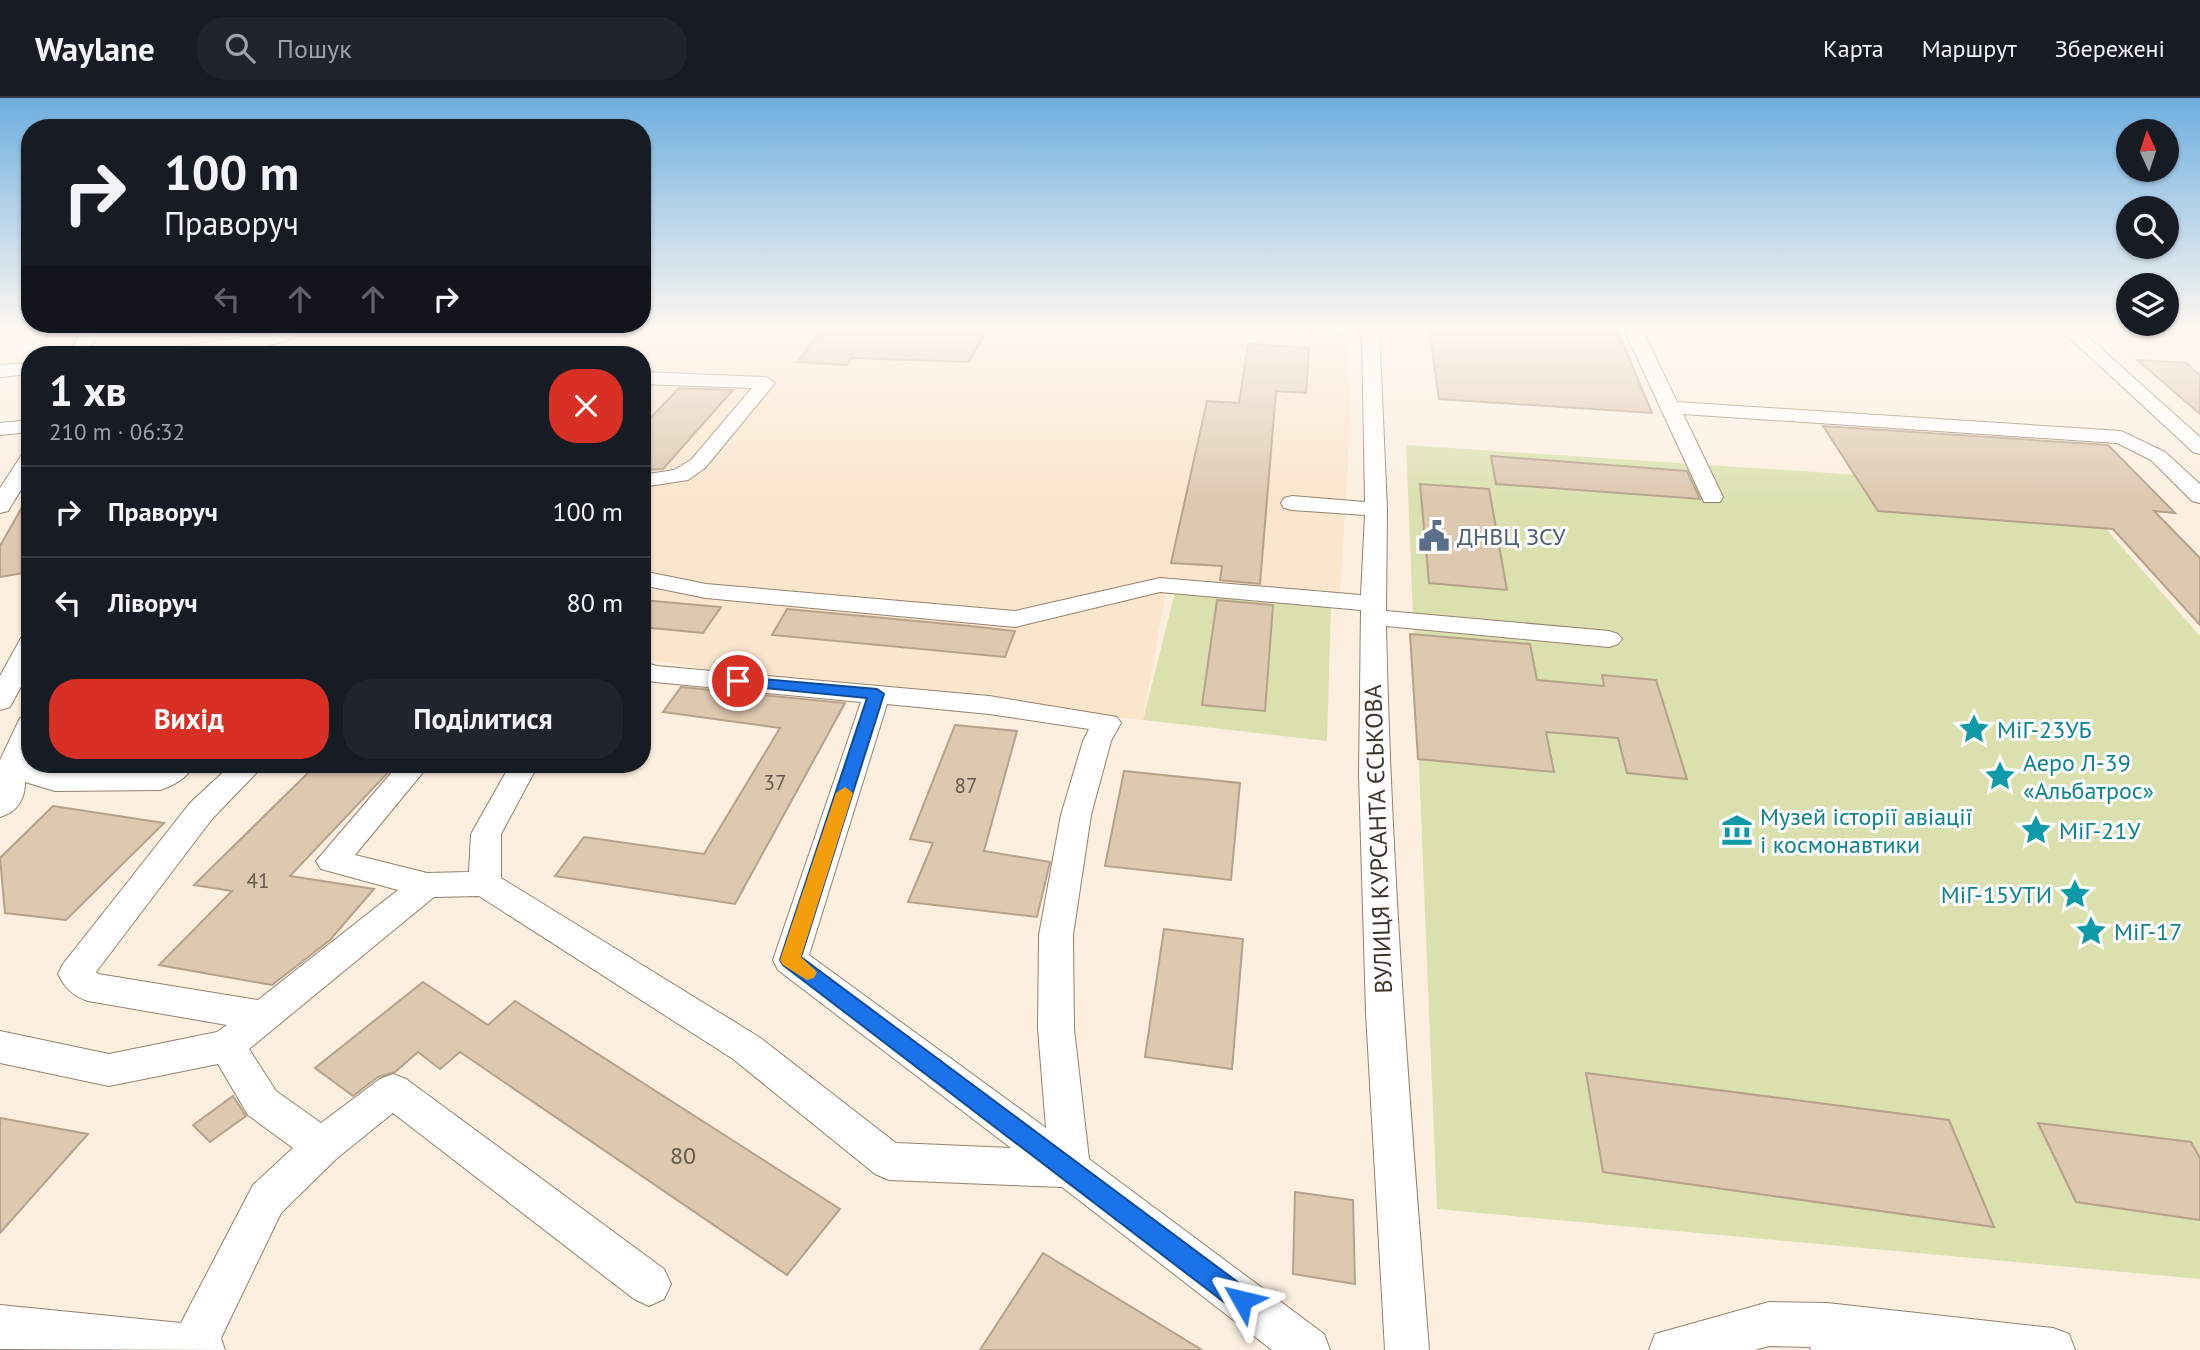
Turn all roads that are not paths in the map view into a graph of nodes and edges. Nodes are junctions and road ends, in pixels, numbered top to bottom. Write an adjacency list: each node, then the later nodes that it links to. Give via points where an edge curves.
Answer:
1 (764, 385): 10 (street, via 698,464 680,475)
2 (1372, 385): 15 (street, ВУЛИЦЯ КУРСАНТА ЄСЬКОВА)
3 (1660, 385): 5 (street)
4 (2131, 385): 8 (street)
5 (1670, 407): 11 (street, via 2120,437 2158,456); 12 (street)
6 (21, 427): 7 (street)
7 (0, 429)
8 (2200, 448)
9 (21, 472): 14 (street)
10 (651, 480)
11 (2200, 496)
12 (1712, 497)
13 (1292, 503): 15 (street)
14 (0, 506)
15 (1376, 509): 17 (street, ВУЛИЦЯ КУРСАНТА ЄСЬКОВА)
16 (651, 580): 17 (street, via 706,592 1016,619 1160,584)
17 (1373, 610): 18 (street); 44 (street, ВУЛИЦЯ КУРСАНТА ЄСЬКОВА, via 1384,1013)
18 (1609, 639)
19 (21, 661): 22 (street)
20 (651, 673): 21 (street)
21 (877, 694): 38 (street, via 790,960); 38 (street, via 1107,723 1097,741 1076,816 1056,934 1056,1028)
22 (0, 701)
23 (21, 745): 24 (street)
24 (11, 768): 25 (street); 31 (street, via 10,795)
25 (21, 771)
26 (28, 773): 27 (street, via 55,781 160,780)
27 (169, 773)
28 (241, 773): 34 (street, via 201,811 75,974 88,987)
29 (407, 773): 33 (street, via 332,861)
30 (520, 773): 32 (street, via 486,834)
31 (0, 806)
32 (485, 884): 33 (street); 38 (street, via 746,1048 889,1161)
33 (427, 885): 34 (street)
34 (264, 1016): 35 (street)
35 (226, 1046): 36 (street, via 109,1070); 37 (street, via 262,1103)
36 (0, 1047)
37 (322, 1146): 39 (street, via 393,1091); 42 (street, via 267,1199)
38 (1070, 1170): 43 (street)
39 (649, 1284)
40 (0, 1327): 42 (street)
41 (1830, 1337): 45 (street, via 1769,1324); 46 (street)
42 (198, 1349)
43 (1308, 1350)
44 (1407, 1350)
45 (1671, 1350)
46 (2053, 1350)

